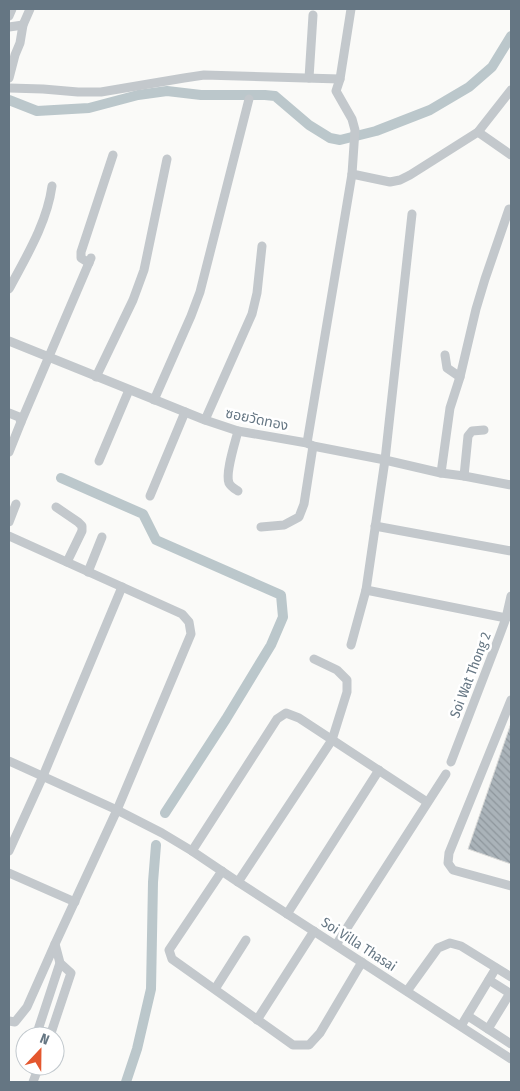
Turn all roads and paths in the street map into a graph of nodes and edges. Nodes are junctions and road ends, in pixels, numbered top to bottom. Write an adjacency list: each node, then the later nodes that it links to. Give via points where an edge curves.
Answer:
1 (12, 9): 5 (street)
2 (30, 9): 6 (street)
3 (351, 9): 10 (street)
4 (313, 14): 9 (street)
5 (9, 16)
6 (23, 25): 7 (street); 8 (street)
7 (9, 27)
8 (9, 78)
9 (309, 78): 10 (street); 11 (street, via 204,75 101,92)
10 (340, 79): 19 (street, via 336,90 355,130)
11 (9, 88)
12 (511, 90): 14 (street)
13 (249, 99): 31 (street, via 200,292)
14 (508, 100): 15 (street)
15 (478, 132): 17 (street); 19 (street, via 400,180 390,182)
16 (113, 155): 27 (street, via 81,252 81,258 90,261)
17 (511, 155)
18 (167, 159): 28 (street, via 144,270)
19 (352, 174): 38 (street)
20 (52, 186): 24 (street, via 37,236)
21 (509, 209): 29 (street, via 476,309)
22 (412, 214): 40 (street)
23 (262, 246): 34 (street, via 252,314)
24 (9, 289)
25 (9, 341): 27 (street, ซอยวัดทอง)
26 (444, 355): 29 (street, via 447,368)
27 (48, 357): 28 (street, ซอยวัดทอง); 35 (street)
28 (96, 377): 30 (street, ซอยวัดทอง)
29 (460, 377): 42 (street, via 450,408)
30 (129, 390): 31 (street, ซอยวัดทอง); 41 (street)
31 (154, 400): 32 (street, ซอยวัดทอง)
32 (185, 412): 34 (street, ซอยวัดทอง); 46 (street)
33 (9, 413): 35 (street, via 19,417)
34 (205, 420): 37 (street, ซอยวัดทอง)
35 (21, 422): 39 (street)
36 (484, 430): 43 (street, via 472,431 468,436)
37 (238, 431): 38 (street, ซอยวัดทอง); 45 (street, via 228,474 229,483)
38 (310, 444): 40 (street, ซอยวัดทอง); 51 (street, via 304,504 299,517 284,525)
39 (9, 452)
40 (385, 460): 42 (street, ซอยวัดทอง); 50 (street)
41 (99, 461)
42 (441, 472): 43 (street, ซอยวัดทอง)
43 (464, 476): 44 (street, ซอยวัดทอง)
44 (511, 485)
45 (238, 491)
46 (150, 496)
47 (16, 504): 49 (street)
48 (56, 507): 55 (street, via 82,526)
49 (9, 522)
50 (375, 526): 54 (street); 58 (street)
51 (261, 528)
52 (9, 536): 55 (street)
53 (102, 536): 56 (street)
54 (511, 551)
55 (67, 562): 56 (street)
56 (88, 572): 57 (street)
57 (122, 587): 69 (street); 71 (street, via 182,614 189,622 191,634)
58 (366, 590): 60 (street); 61 (street)
59 (511, 596): 60 (street, Soi Wat Thong 2)
60 (506, 618): 66 (street, Soi Wat Thong 2)
61 (351, 645)
62 (314, 659): 64 (street, via 337,670 347,680 347,692)
63 (511, 700): 77 (street, via 449,853 448,863 453,870)
64 (332, 740): 67 (street); 73 (street, via 286,713 276,719); 76 (street)
65 (9, 761): 69 (street, Soi Villa Thasai)
66 (451, 762)
67 (379, 770): 70 (street); 79 (street)
68 (446, 774): 70 (street)
69 (43, 776): 71 (street, Soi Villa Thasai); 72 (street)
70 (427, 802): 83 (street)
71 (117, 810): 73 (street, Soi Villa Thasai); 78 (street)
72 (9, 851)
73 (192, 851): 74 (street, Soi Villa Thasai)
74 (222, 871): 76 (street, Soi Villa Thasai); 89 (street, via 169,950 172,959)
75 (9, 873): 78 (street)
76 (238, 882): 79 (street, Soi Villa Thasai)
77 (511, 886)
78 (75, 902): 82 (street)
79 (287, 914): 80 (street, Soi Villa Thasai)
80 (314, 931): 83 (street, Soi Villa Thasai); 93 (street)
81 (246, 940): 89 (street)
82 (55, 944): 84 (street); 94 (street, via 27,1007 15,1022)
83 (336, 945): 85 (street, Soi Villa Thasai)
84 (60, 962): 95 (street); 96 (street, via 71,973)
85 (362, 962): 90 (street, Soi Villa Thasai); 93 (street, via 320,1033 309,1045 293,1045)
86 (496, 968): 87 (street); 88 (street); 90 (street, via 462,946 450,943 438,948)
87 (511, 977)
88 (489, 980): 91 (street); 92 (street)
89 (215, 989): 93 (street)
90 (407, 991): 97 (street, Soi Villa Thasai)
91 (510, 994): 98 (street)
92 (468, 1016): 97 (street); 98 (street)
93 (257, 1020)
94 (9, 1021)
95 (39, 1026)
96 (53, 1026)
97 (461, 1026): 100 (street, Soi Villa Thasai)
98 (488, 1029): 99 (street)
99 (510, 1040)
100 (511, 1059)

